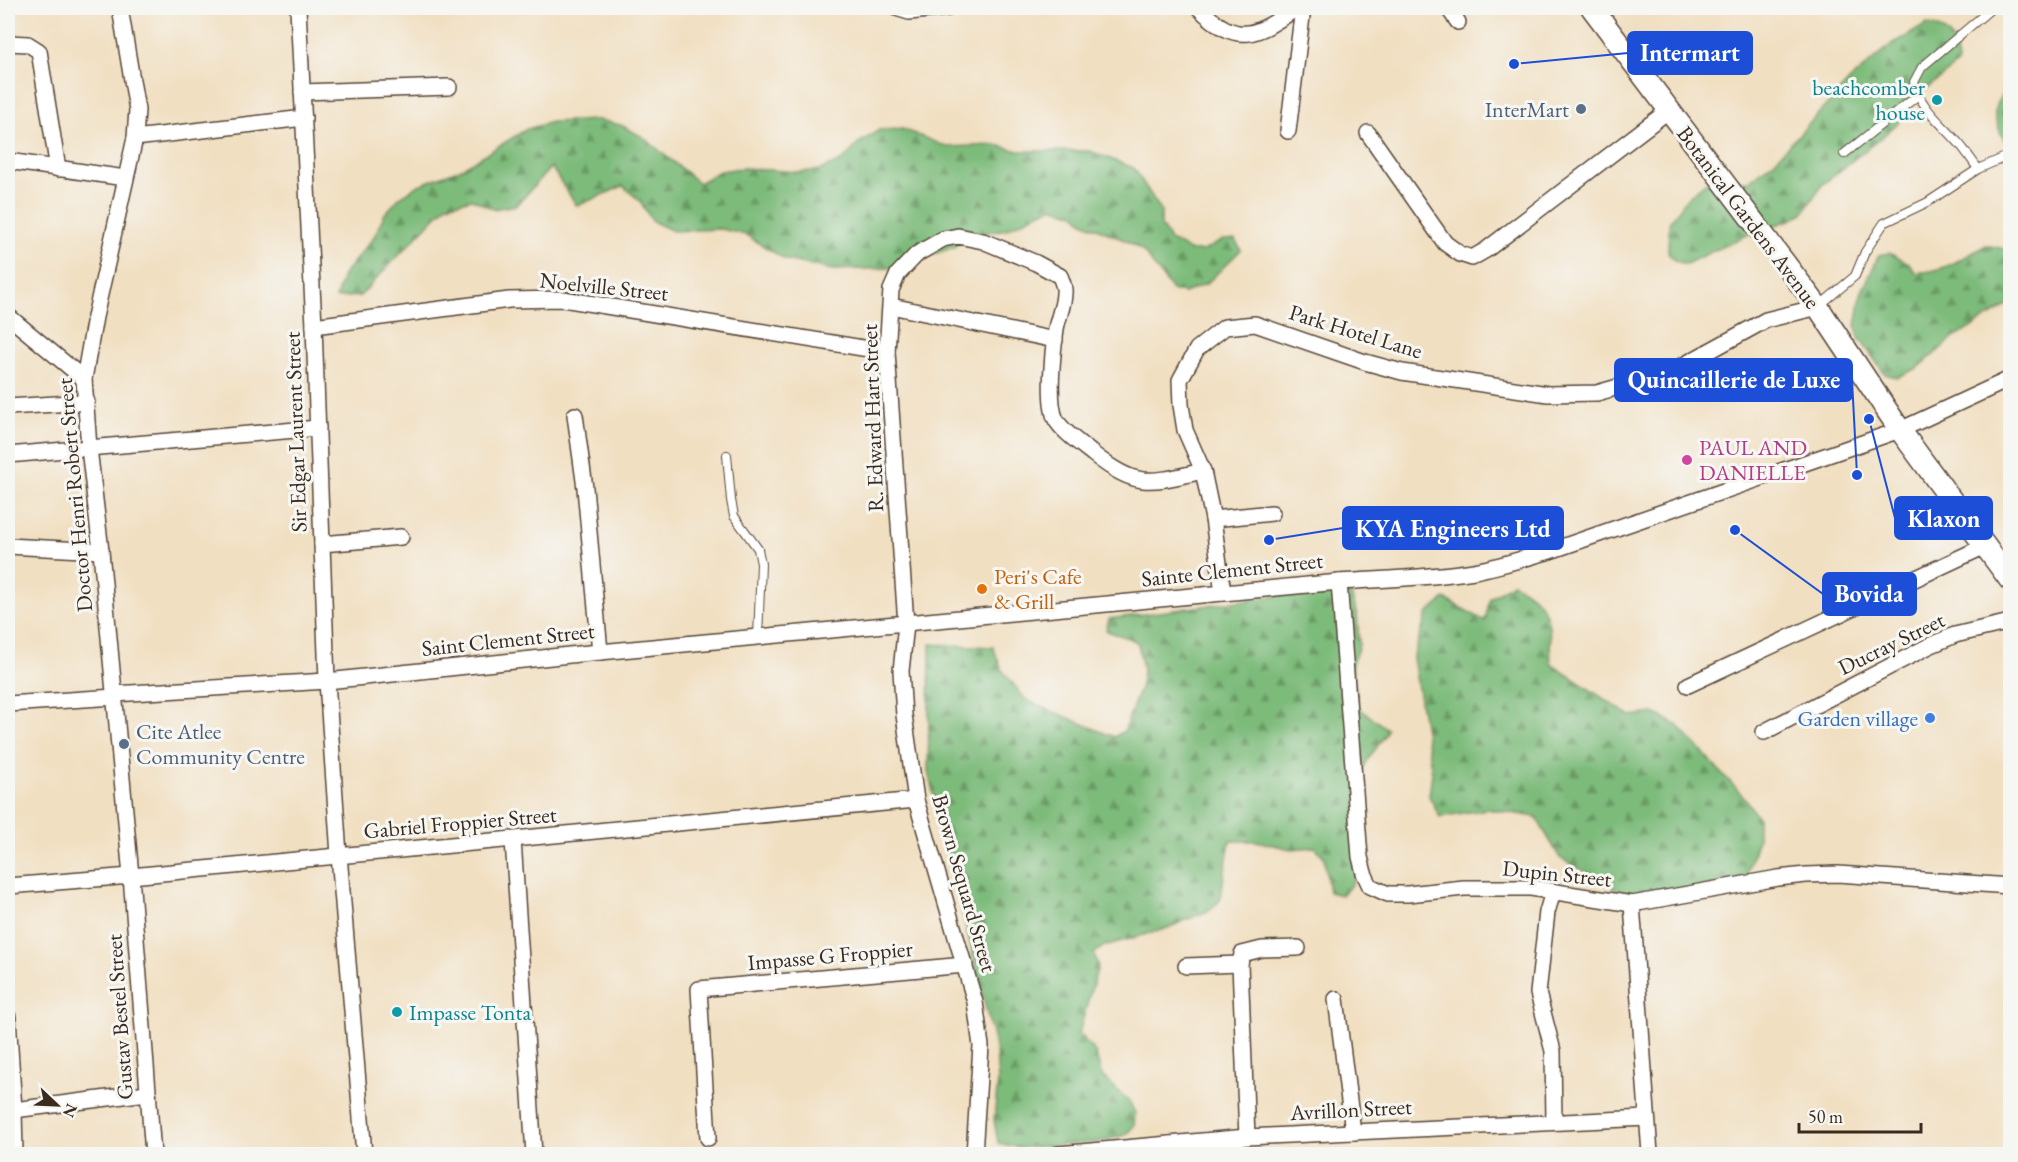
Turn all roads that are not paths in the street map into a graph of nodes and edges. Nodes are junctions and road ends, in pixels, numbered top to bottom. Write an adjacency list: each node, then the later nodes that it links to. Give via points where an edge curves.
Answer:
1 (120, 8): 20 (street, Doctor Henri Robert Street, via 137,110)
2 (298, 8): 14 (street, Sir Edgar Laurent Street)
3 (896, 8): 4 (street, via 909,12)
4 (948, 8)
5 (1199, 8): 6 (street, via 1217,24 1239,34 1261,30)
6 (1298, 8)
7 (1304, 8): 18 (street)
8 (1448, 8): 11 (street)
9 (1592, 8): 16 (street, Botanical Gardens Avenue)
10 (1992, 8): 15 (lane, via 1922,67 1914,82)
11 (1461, 15)
12 (8, 43): 24 (street, via 28,44 39,51)
13 (450, 87): 14 (street)
14 (302, 93): 17 (street, Sir Edgar Laurent Street)
15 (1917, 96): 21 (lane); 25 (lane)
16 (1669, 110): 19 (street, via 1472,258 1445,243); 28 (street, Botanical Gardens Avenue)
17 (304, 118): 20 (street); 30 (street, Sir Edgar Laurent Street)
18 (1288, 131)
19 (1368, 133)
20 (135, 138): 26 (street, Doctor Henri Robert Street)
21 (1844, 154)
22 (2003, 158): 25 (lane)
23 (8, 161): 24 (street)
24 (58, 169): 26 (street)
25 (1978, 169): 28 (lane, via 1928,202 1884,223 1855,276)
26 (125, 178): 33 (street, Doctor Henri Robert Street)
27 (891, 306): 31 (street); 31 (street, R. Edward Hart Street, via 891,290 898,274 917,254 958,236 983,241 1060,276 1065,293); 32 (street, R. Edward Hart Street)
28 (1818, 307): 39 (street, Botanical Gardens Avenue); 43 (street, Park Hotel Lane, via 1766,320 1671,372 1597,393 1548,394 1402,372 1255,324 1225,327 1197,349 1180,380 1185,429)
29 (8, 316): 33 (street)
30 (314, 326): 32 (street, Noelville Street, via 509,300 563,299); 38 (street, Sir Edgar Laurent Street)
31 (1055, 340): 43 (street, R. Edward Hart Street, via 1052,405 1056,420 1076,440 1116,472 1138,481)
32 (887, 352): 55 (street, R. Edward Hart Street)
33 (84, 379): 35 (street, Doctor Henri Robert Street)
34 (2010, 379): 39 (street, Sainte Clement Street)
35 (87, 402): 36 (street); 40 (street, Doctor Henri Robert Street)
36 (8, 407)
37 (575, 415): 57 (street)
38 (318, 428): 40 (street); 47 (street, Sir Edgar Laurent Street)
39 (1900, 430): 49 (street, Botanical Gardens Avenue); 52 (street, Sainte Clement Street, via 1516,561 1443,575)
40 (89, 448): 41 (street); 50 (street, Doctor Henri Robert Street)
41 (8, 455)
42 (727, 455): 56 (lane, via 734,516 758,549 761,564)
43 (1203, 471): 45 (street, Park Hotel Lane)
44 (1272, 513): 45 (street)
45 (1214, 519): 53 (street, Park Hotel Lane)
46 (401, 537): 47 (street)
47 (322, 544): 58 (street, Sir Edgar Laurent Street)
48 (8, 546): 50 (street)
49 (1985, 546): 51 (street, Botanical Gardens Avenue); 59 (street)
50 (101, 551): 60 (street, Doctor Henri Robert Street)
51 (2010, 580)
52 (1339, 582): 53 (street, Sainte Clement Street); 69 (street, Dupin Street, via 1360,857 1370,886 1388,894 1464,888 1531,888)
53 (1223, 593): 55 (street, Sainte Clement Street)
54 (2010, 622): 62 (street, Ducray Street, via 1955,635 1929,646)
55 (906, 624): 56 (street, Saint Clement Street); 63 (street, Brown Sequard Street, via 901,671)
56 (758, 638): 57 (street, Saint Clement Street)
57 (600, 652): 58 (street, Saint Clement Street)
58 (327, 681): 60 (street, Saint Clement Street); 65 (street, Sir Edgar Laurent Street)
59 (1688, 685)
60 (115, 695): 61 (street, Saint Clement Street); 66 (street, Doctor Henri Robert Street)
61 (8, 704)
62 (1764, 732)
63 (916, 800): 64 (street, Gabriel Froppier Street); 73 (street, Brown Sequard Street)
64 (513, 840): 65 (street, Gabriel Froppier Street); 87 (street)
65 (339, 855): 66 (street, Gabriel Froppier Street); 86 (street)
66 (131, 876): 67 (street, Gabriel Froppier Street); 77 (street, Gustav Bestel Street)
67 (8, 886)
68 (2010, 886): 70 (street, Dupin Street, via 1806,875)
69 (1553, 892): 70 (street, Dupin Street); 80 (street, via 1538,993 1553,1051)
70 (1632, 904): 79 (street)
71 (1298, 948): 72 (street, via 1242,954)
72 (1240, 964): 74 (street); 82 (street)
73 (965, 965): 83 (street, Impasse G Froppier, via 699,989); 88 (street, Brown Sequard Street, via 981,1046)
74 (1186, 966)
75 (1336, 999): 81 (street)
76 (8, 1017): 78 (street)
77 (147, 1094): 78 (street); 85 (street, Gustav Bestel Street)
78 (14, 1110): 84 (street)
79 (1647, 1118): 80 (street, Avrillon Street); 90 (street)
80 (1554, 1122): 81 (street, Avrillon Street)
81 (1353, 1132): 82 (street, Avrillon Street)
82 (1247, 1137): 89 (street, Avrillon Street)
83 (708, 1138)
84 (15, 1155)
85 (153, 1155)
86 (364, 1155)
87 (534, 1155)
88 (974, 1155)
89 (1058, 1155)
90 (1650, 1155)

